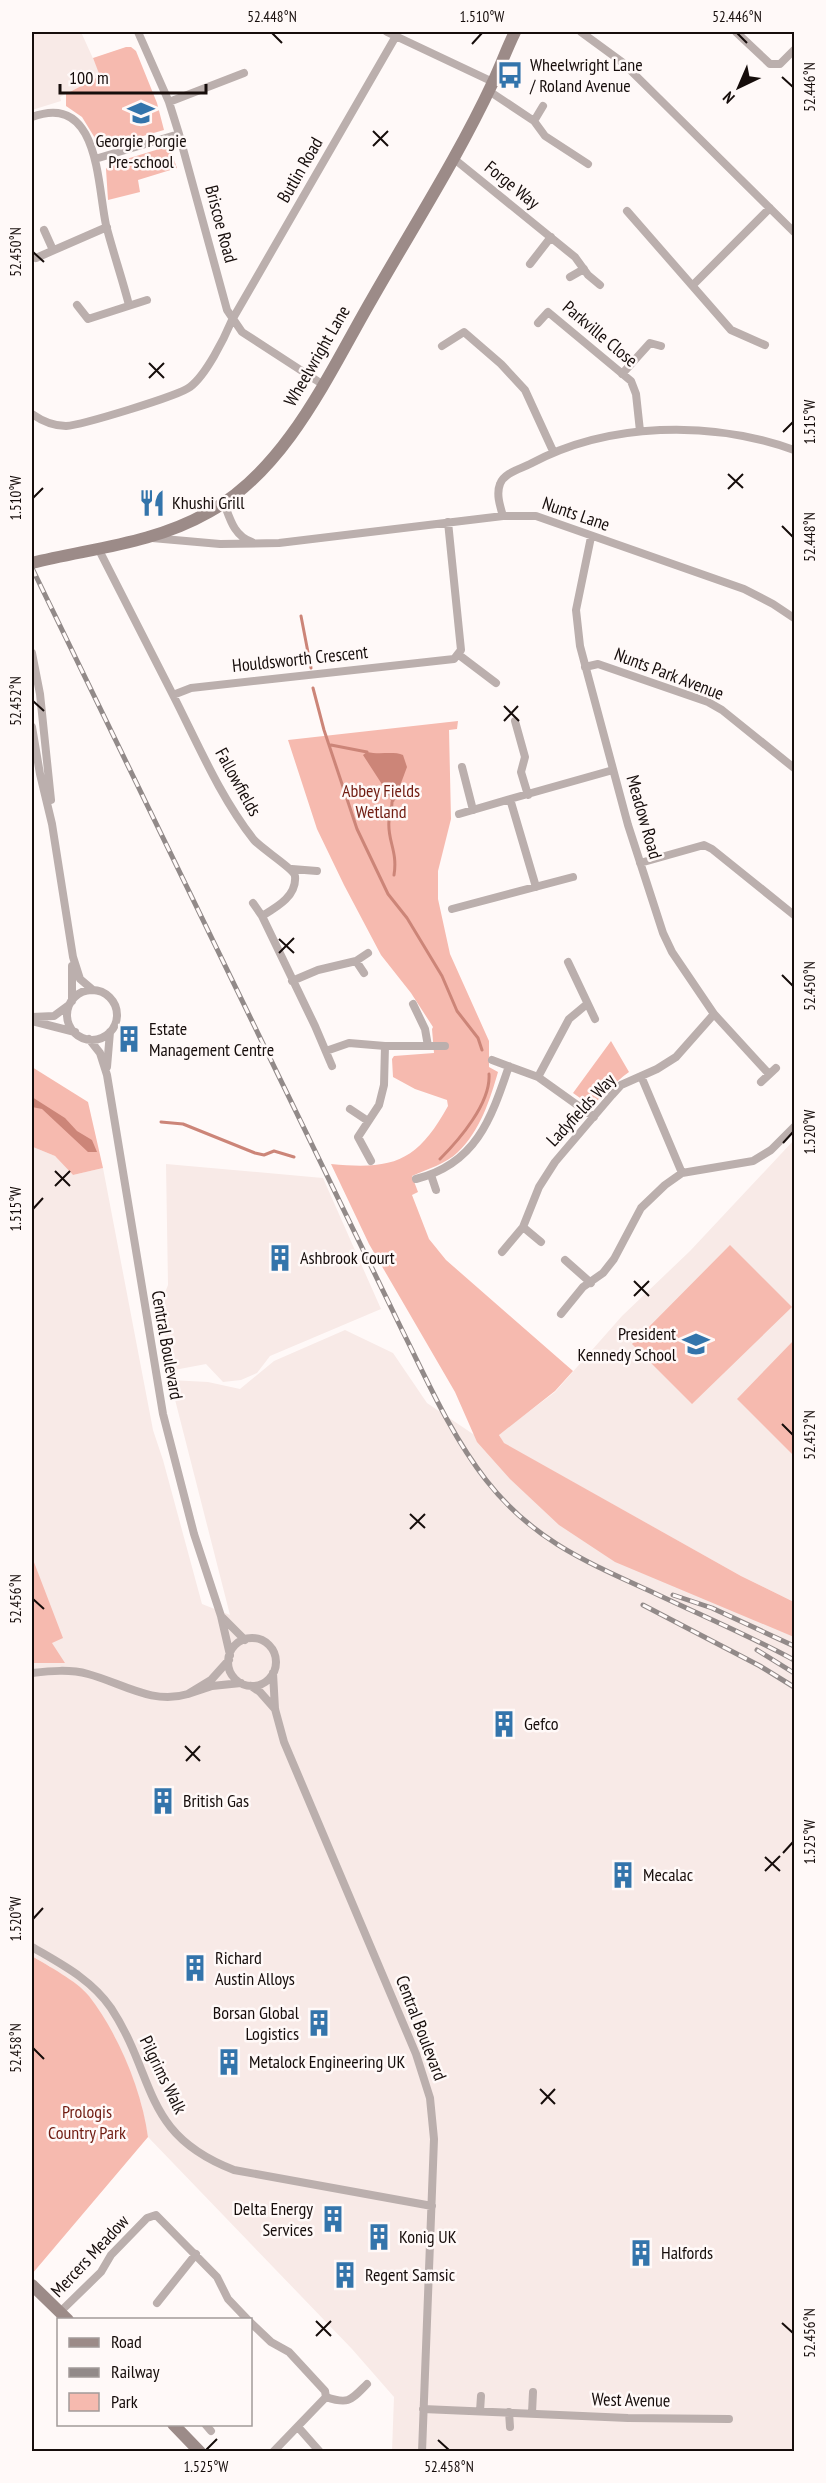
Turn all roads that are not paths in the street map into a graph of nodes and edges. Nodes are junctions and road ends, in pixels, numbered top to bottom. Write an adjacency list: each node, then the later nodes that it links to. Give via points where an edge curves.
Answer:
1 (138, 32): 10 (street, Briscoe Road)
2 (387, 32): 6 (street)
3 (515, 32): 9 (street, Wheelwright Lane)
4 (581, 32): 18 (street, via 622,62)
5 (736, 32): 7 (street, via 770,64 780,64)
6 (396, 36): 9 (street); 34 (street, Butlin Road)
7 (795, 50)
8 (244, 73): 10 (street)
9 (491, 86): 13 (street); 15 (street, Wheelwright Lane)
10 (169, 102): 14 (street, Briscoe Road)
11 (543, 106): 13 (street)
12 (32, 117): 16 (street, via 52,111 73,117)
13 (534, 121): 17 (street, via 545,136)
14 (179, 134): 16 (street); 34 (street, Briscoe Road)
15 (453, 158): 23 (street, Forge Way); 40 (street, Wheelwright Lane)
16 (95, 159): 20 (street)
17 (588, 164)
18 (770, 208): 22 (street); 30 (street)
19 (627, 211): 30 (street)
20 (107, 227): 24 (street); 33 (street)
21 (44, 230): 24 (street)
22 (795, 232)
23 (551, 237): 26 (street); 27 (street, Forge Way)
24 (53, 250): 25 (street)
25 (36, 258)
26 (530, 264)
27 (584, 269): 28 (street); 29 (street, Forge Way)
28 (570, 277)
29 (600, 285)
30 (693, 285): 36 (street, via 731,330)
31 (147, 300): 33 (street)
32 (77, 305): 33 (street, via 88,319)
33 (129, 305)
34 (232, 320): 40 (street, Briscoe Road, via 242,333); 41 (street, Butlin Road, via 198,379 180,392 76,424 52,424)
35 (538, 323): 39 (street, Parkville Close, via 548,312)
36 (765, 345)
37 (442, 346): 44 (street, via 464,332 501,364 525,390)
38 (661, 346): 39 (street, via 650,343)
39 (622, 374): 42 (street, Parkville Close, via 634,387)
40 (322, 384): 45 (street, Wheelwright Lane, via 285,444)
41 (32, 414)
42 (640, 432): 43 (street, via 713,433); 44 (street, via 608,436)
43 (795, 450)
44 (553, 452): 46 (street, via 501,481 498,495)
45 (224, 503): 49 (street, Wheelwright Lane); 50 (street, via 238,534)
46 (503, 516): 47 (street, Nunts Lane); 48 (street, Nunts Lane, via 536,516)
47 (448, 522): 50 (street, Nunts Lane); 55 (street)
48 (591, 537): 53 (street, Nunts Lane, via 744,589); 56 (street, Meadow Road, via 576,610)
49 (152, 538): 50 (street, Nunts Lane); 51 (street, Wheelwright Lane)
50 (262, 543)
51 (99, 550): 52 (street, Wheelwright Lane); 58 (street)
52 (32, 563)
53 (795, 618)
54 (32, 653): 68 (street, via 40,694)
55 (459, 655): 57 (street); 58 (street, Houldsworth Crescent, via 454,659 191,688)
56 (585, 667): 62 (street, Nunts Park Avenue, via 598,664 708,702); 63 (street, Meadow Road)
57 (496, 683)
58 (173, 695): 70 (street, Fallowfields, via 246,829 270,855)
59 (515, 721): 64 (street, via 525,758 521,772)
60 (32, 727): 68 (street)
61 (462, 767): 66 (street)
62 (795, 768)
63 (614, 770): 64 (street); 69 (street, Meadow Road)
64 (528, 795): 65 (street)
65 (510, 800): 66 (street); 73 (street)
66 (473, 810): 67 (street)
67 (459, 814)
68 (52, 824): 79 (street)
69 (640, 863): 76 (street, via 704,845); 88 (street, Meadow Road, via 672,952)
70 (292, 869): 71 (street, Fallowfields); 77 (street, via 294,886 290,895)
71 (317, 871)
72 (573, 877): 73 (street)
73 (536, 887): 75 (street)
74 (253, 903): 77 (street)
75 (452, 909)
76 (795, 915)
77 (262, 916): 83 (street)
78 (368, 954): 80 (street)
79 (72, 957): 84 (street, via 80,979); 85 (street)
80 (356, 961): 82 (street); 83 (street)
81 (568, 962): 87 (street)
82 (364, 973)
83 (292, 981): 97 (street)
84 (93, 990): 85 (street, via 78,994); 92 (street, via 107,995 114,1004 117,1019)
85 (70, 1003): 89 (street, via 54,1016); 91 (street, via 68,1021)
86 (413, 1004): 95 (street, via 426,1029)
87 (587, 1004): 90 (street); 103 (street, via 569,1019)
88 (714, 1014): 102 (street, Ladyfields Way, via 676,1057); 104 (street, Meadow Road, via 773,1071)
89 (32, 1019): 91 (street)
90 (595, 1019)
91 (75, 1032): 93 (street)
92 (110, 1032): 93 (street); 101 (street, Central Boulevard)
93 (88, 1039): 101 (street, Central Boulevard, via 100,1053)
94 (385, 1046): 95 (street); 97 (street, via 349,1043); 107 (street, via 384,1085)
95 (428, 1046): 96 (street)
96 (445, 1046)
97 (326, 1051): 99 (street)
98 (494, 1061): 100 (street)
99 (332, 1066)
100 (509, 1066): 103 (street); 111 (street, via 493,1113 475,1143 454,1164)
101 (106, 1075): 120 (street, Central Boulevard, via 163,1414 194,1534)
102 (641, 1076): 106 (street, Ladyfields Way, via 621,1085); 110 (street)
103 (538, 1077): 106 (street)
104 (761, 1082)
105 (350, 1109): 107 (street)
106 (594, 1117): 114 (street, Ladyfields Way, via 539,1187)
107 (368, 1121): 109 (street, via 358,1137)
108 (795, 1126): 110 (street, via 771,1150 753,1161)
109 (370, 1161)
110 (682, 1173): 118 (street, via 641,1208 614,1259)
111 (431, 1175): 112 (street); 113 (street)
112 (416, 1179)
113 (436, 1190)
114 (524, 1227): 115 (street); 116 (street, Ladyfields Way)
115 (541, 1242)
116 (502, 1252)
117 (565, 1260): 118 (street)
118 (591, 1283): 119 (street)
119 (561, 1314)
120 (221, 1616): 121 (street, Central Boulevard); 122 (street, Central Boulevard)
121 (245, 1640): 122 (street, via 237,1644); 124 (street, via 264,1641 272,1649 276,1661)
122 (229, 1658): 125 (street, via 232,1674); 127 (street, via 211,1680)
123 (32, 1673): 127 (street, via 87,1674 158,1698 174,1699)
124 (273, 1673): 126 (street, via 263,1683); 128 (street, Central Boulevard)
125 (241, 1683): 126 (street); 127 (street)
126 (251, 1686): 128 (street, Central Boulevard)
127 (188, 1694)
128 (275, 1709): 130 (street, Central Boulevard, via 284,1742 416,2054 434,2128)
129 (32, 1947): 130 (street, Pilgrims Walk, via 72,1969 111,2008 162,2116 179,2138 209,2161 234,2170)
130 (432, 2206): 143 (street, Central Boulevard)
131 (196, 2254): 133 (street); 134 (street, Mercers Meadow, via 160,2218 152,2215 111,2255); 135 (street, Mercers Meadow)
132 (32, 2285): 134 (street)
133 (157, 2303)
134 (64, 2316)
135 (246, 2318)
136 (252, 2324): 137 (street, Mercers Meadow)
137 (258, 2330): 138 (street); 142 (street, Mercers Meadow, via 289,2352 325,2391)
138 (252, 2335)
139 (367, 2384): 142 (street, via 343,2403)
140 (533, 2392): 146 (street)
141 (481, 2396): 144 (street)
142 (326, 2397): 149 (street)
143 (423, 2409): 144 (street, West Avenue); 154 (street, Central Boulevard)
144 (480, 2411): 145 (street, West Avenue)
145 (509, 2412): 146 (street, West Avenue); 150 (street)
146 (532, 2413): 147 (street, West Avenue)
147 (729, 2419)
148 (175, 2426): 151 (street)
149 (298, 2427): 152 (street); 153 (street)
150 (510, 2427)
151 (200, 2451)
152 (273, 2451)
153 (320, 2451)
154 (422, 2451)

